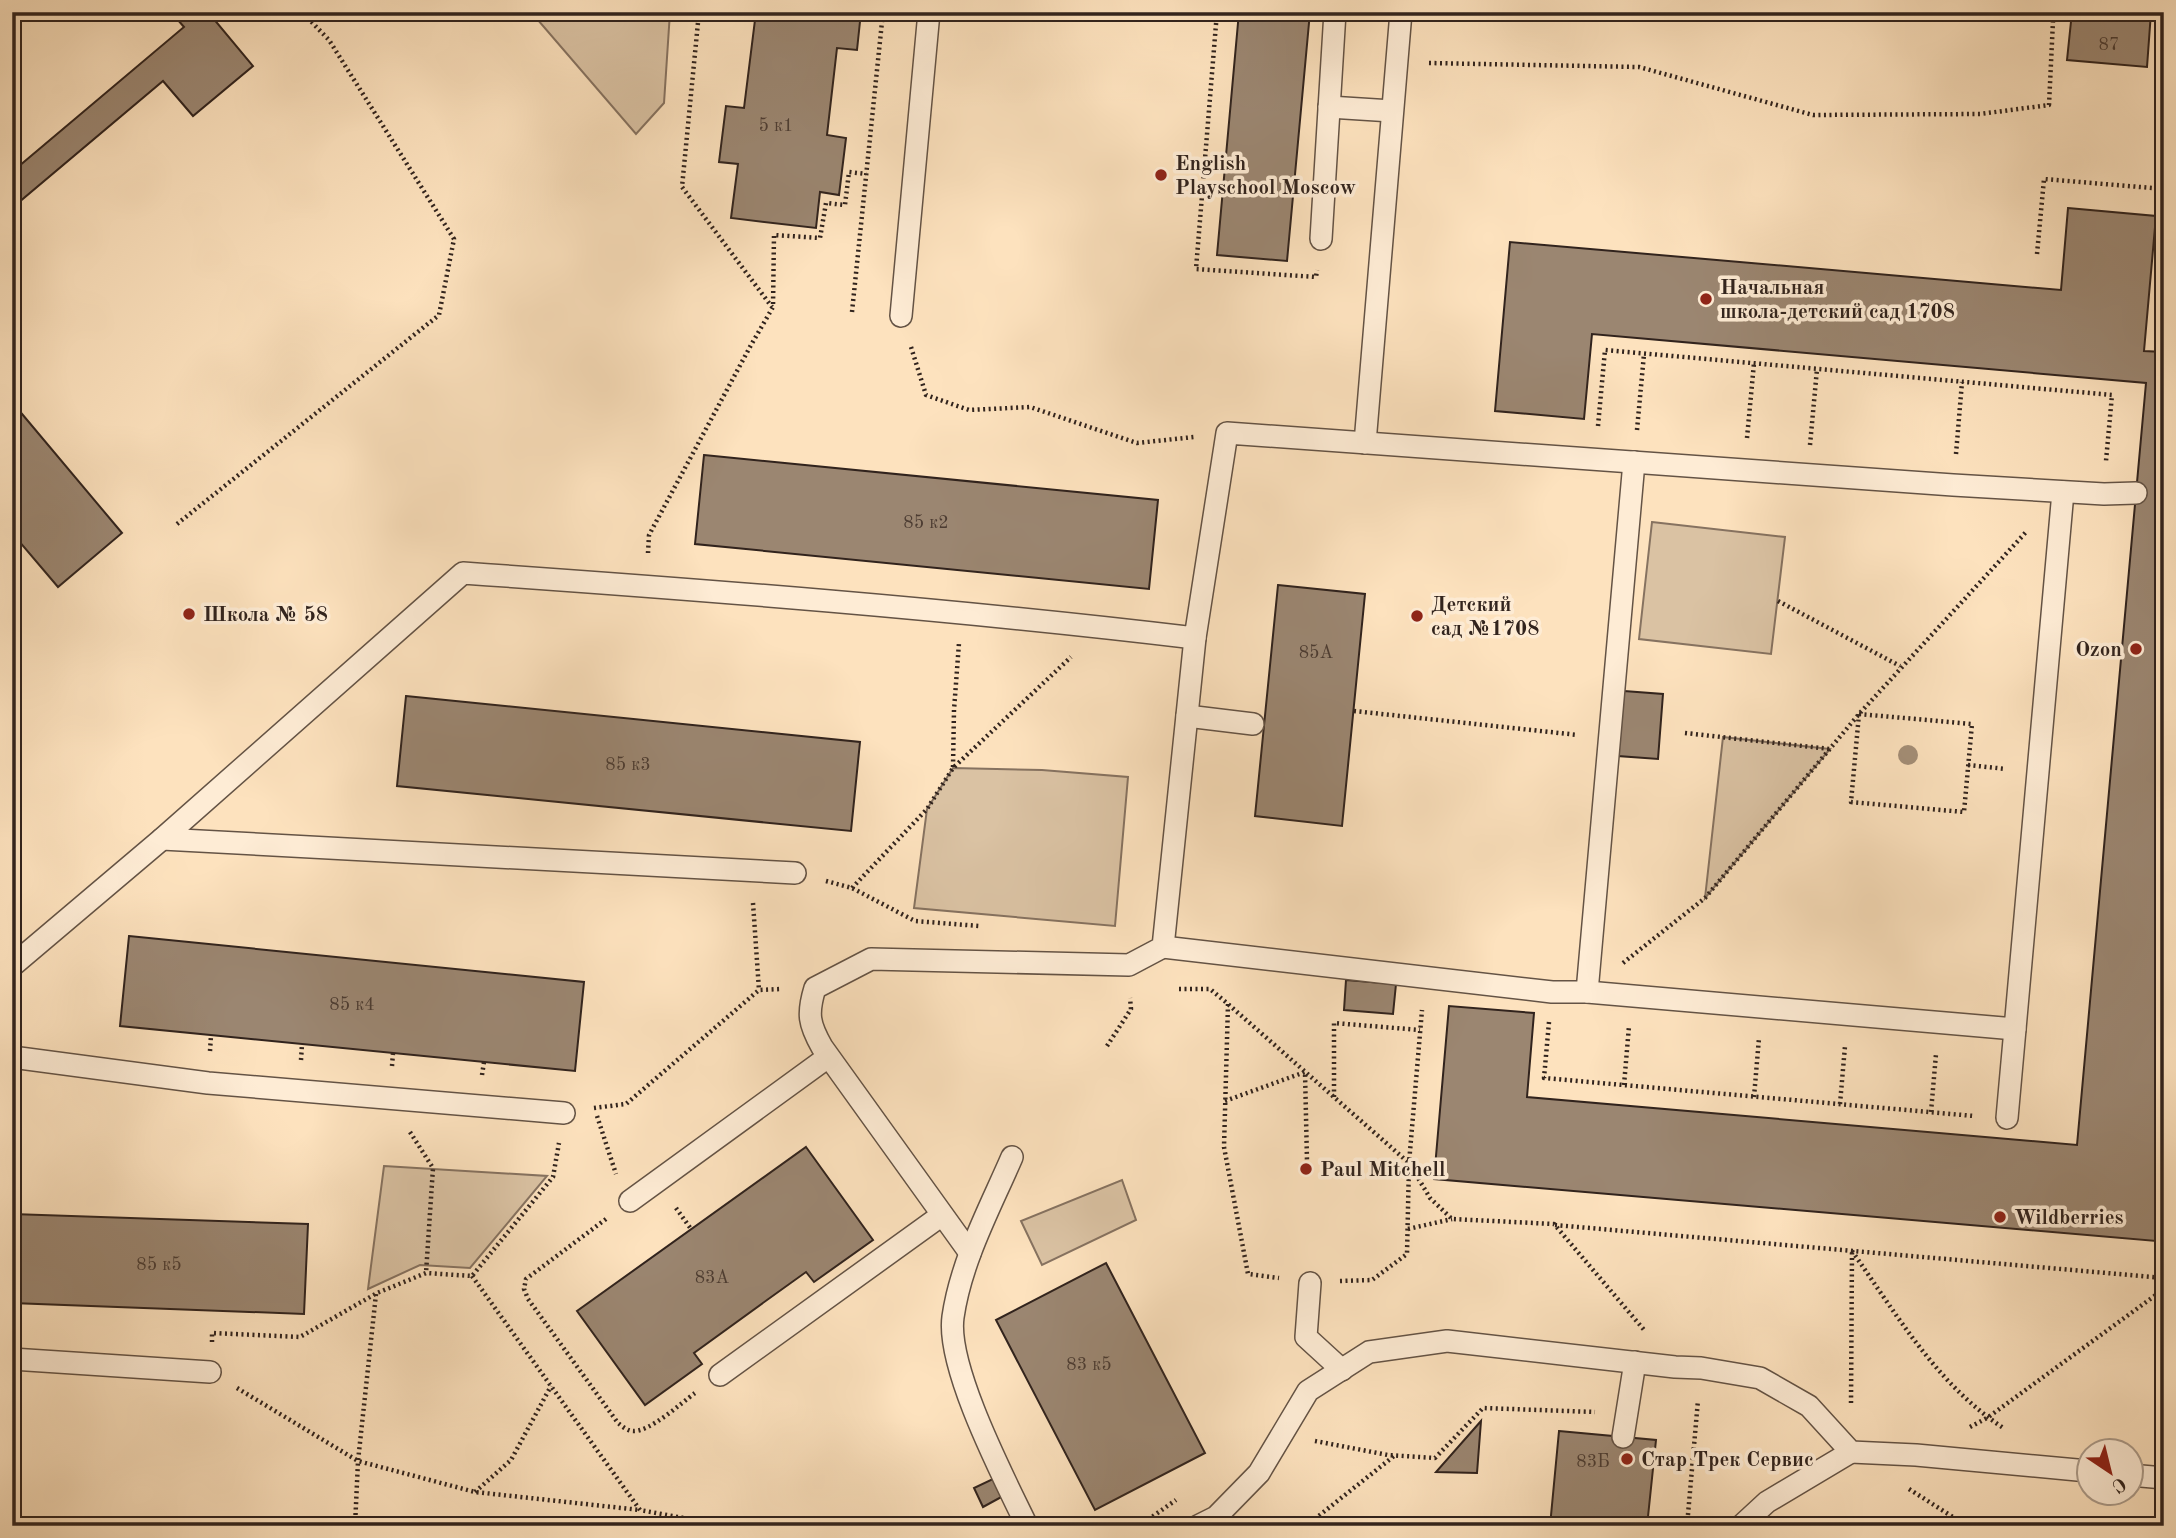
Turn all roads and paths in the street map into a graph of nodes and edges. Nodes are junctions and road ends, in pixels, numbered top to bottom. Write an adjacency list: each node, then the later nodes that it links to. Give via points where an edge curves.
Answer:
1 (302, 12): 33 (path, via 328,40 454,239 439,315)
2 (699, 12): 16 (path, via 682,187)
3 (883, 12): 12 (path)
4 (929, 12): 18 (lane)
5 (1217, 12): 14 (path, via 1196,269 1316,277)
6 (1335, 12): 10 (lane)
7 (1401, 12): 9 (lane)
8 (2053, 21): 9 (path, via 2049,106 1980,114 1813,115 1639,68)
9 (1396, 62): 11 (lane)
10 (1329, 107): 11 (lane); 14 (lane)
11 (1392, 111): 24 (lane)
12 (866, 173): 16 (path, via 849,172 845,205 826,202 820,238 774,235); 17 (path)
13 (2164, 189): 15 (path, via 2044,178)
14 (1321, 239)
15 (2037, 254)
16 (773, 307): 34 (path, via 649,535)
17 (852, 313)
18 (901, 316): 23 (path, via 926,395 948,403 969,410 1030,407 1137,443)
19 (1644, 354): 20 (path); 25 (path, via 1605,350); 26 (path)
20 (1754, 363): 21 (path); 27 (path)
21 (1817, 369): 22 (path); 28 (path)
22 (1962, 382): 29 (path); 32 (path, via 2112,395)
23 (1227, 433): 24 (lane); 38 (lane)
24 (1365, 443): 25 (lane)
25 (1595, 459): 26 (lane)
26 (1634, 462): 27 (lane); 45 (lane)
27 (1744, 471): 28 (lane)
28 (1808, 475): 29 (lane)
29 (1953, 485): 30 (lane)
30 (2063, 492): 32 (lane); 39 (path); 64 (lane)
31 (2136, 493): 32 (lane)
32 (2104, 494)
33 (177, 524)
34 (645, 586): 36 (lane); 48 (lane, via 463,573)
35 (1778, 601): 39 (path)
36 (962, 615): 37 (lane); 47 (path)
37 (1103, 627): 38 (lane); 47 (path)
38 (1195, 638): 42 (lane)
39 (1901, 667): 41 (path)
40 (1354, 711): 45 (path)
41 (1858, 714): 41 (path, via 1972,724 1964,812 1851,802); 46 (path)
42 (1187, 716): 43 (lane); 52 (lane)
43 (1253, 724)
44 (1685, 733): 46 (path)
45 (1610, 738): 58 (lane)
46 (1830, 749): 58 (path, via 1705,898)
47 (953, 768): 51 (path, via 927,810 852,888 915,921)
48 (162, 839): 49 (lane); 54 (lane)
49 (751, 872): 50 (lane); 78 (path, via 759,990 626,1104)
50 (795, 873)
51 (985, 926)
52 (1163, 947): 53 (lane); 55 (lane)
53 (1129, 965): 68 (path, via 1130,1009); 70 (lane, via 871,959 815,988 808,1008 812,1029)
54 (12, 966)
55 (1425, 978): 57 (lane); 65 (path)
56 (1179, 989): 60 (path, via 1210,989)
57 (1552, 992): 58 (lane); 72 (path, via 1544,1078)
58 (1587, 992): 59 (lane)
59 (1632, 996): 61 (lane); 72 (path)
60 (1228, 1004): 71 (path); 76 (path)
61 (1762, 1007): 62 (lane); 74 (path)
62 (1847, 1014): 63 (lane); 77 (path)
63 (1939, 1023): 64 (lane); 79 (path)
64 (2015, 1029): 81 (lane)
65 (1420, 1030): 73 (path, via 1334,1023); 84 (path)
66 (211, 1035): 67 (path)
67 (211, 1045)
68 (1107, 1046)
69 (12, 1057): 75 (lane, via 208,1083)
70 (828, 1057): 86 (lane); 87 (lane)
71 (1305, 1072): 73 (path); 76 (path); 83 (path)
72 (1623, 1085): 74 (path)
73 (1334, 1097): 84 (path)
74 (1754, 1097): 77 (path)
75 (389, 1099): 80 (lane); 93 (path, via 433,1168)
76 (1225, 1101): 96 (path, via 1224,1147 1248,1274)
77 (1840, 1104): 79 (path)
78 (595, 1108): 80 (path); 85 (path)
79 (1931, 1112): 81 (path)
80 (564, 1113): 94 (path, via 553,1177)
81 (2007, 1118)
82 (1012, 1157): 92 (lane)
83 (1307, 1161)
84 (1409, 1163): 88 (path, via 1430,1198); 90 (path)
85 (618, 1183)
86 (630, 1201): 105 (path, via 534,1270 526,1279 528,1299 627,1430 648,1427)
87 (942, 1214): 92 (lane); 105 (lane)
88 (1452, 1219): 89 (path); 90 (path)
89 (1554, 1224): 91 (path); 101 (path)
90 (1408, 1228): 96 (path, via 1407,1254 1372,1280)
91 (1852, 1251): 95 (path); 108 (path, via 1937,1371); 113 (path)
92 (970, 1253): 123 (lane, via 953,1318 957,1362 990,1451)
93 (426, 1273): 94 (path); 98 (path)
94 (472, 1276): 106 (path)
95 (2164, 1278)
96 (1310, 1283): 103 (lane, via 1306,1337)
97 (2164, 1289): 108 (path)
98 (377, 1293): 104 (path, via 300,1337 212,1333); 115 (path)
99 (12, 1359): 104 (lane)
100 (1635, 1362): 101 (lane); 103 (lane, via 1447,1342 1369,1352); 107 (lane)
101 (1675, 1367): 102 (lane)
102 (1701, 1368): 113 (lane, via 1760,1378 1809,1406); 126 (path)
103 (1342, 1370): 111 (lane, via 1308,1391)
104 (210, 1372): 115 (path)
105 (720, 1375)
106 (551, 1386): 119 (path, via 511,1460); 120 (path)
107 (1627, 1413): 112 (lane); 114 (path, via 1483,1408 1435,1458)
108 (1987, 1418): 109 (path); 110 (path)
109 (1964, 1430)
110 (2010, 1432)
111 (1281, 1434): 114 (path); 124 (lane, via 1259,1473 1216,1517)
112 (1623, 1437)
113 (1851, 1452): 116 (lane); 127 (lane, via 1768,1502)
114 (1395, 1455): 125 (path)
115 (358, 1461): 119 (path); 121 (path)
116 (2074, 1470)
117 (2144, 1476): 118 (lane)
118 (2164, 1478)
119 (475, 1492): 120 (path)
120 (640, 1510): 122 (path)
121 (355, 1526)
122 (727, 1526)
123 (1027, 1526)
124 (1198, 1526)
125 (1306, 1526)
126 (1687, 1526)
127 (1741, 1526)

